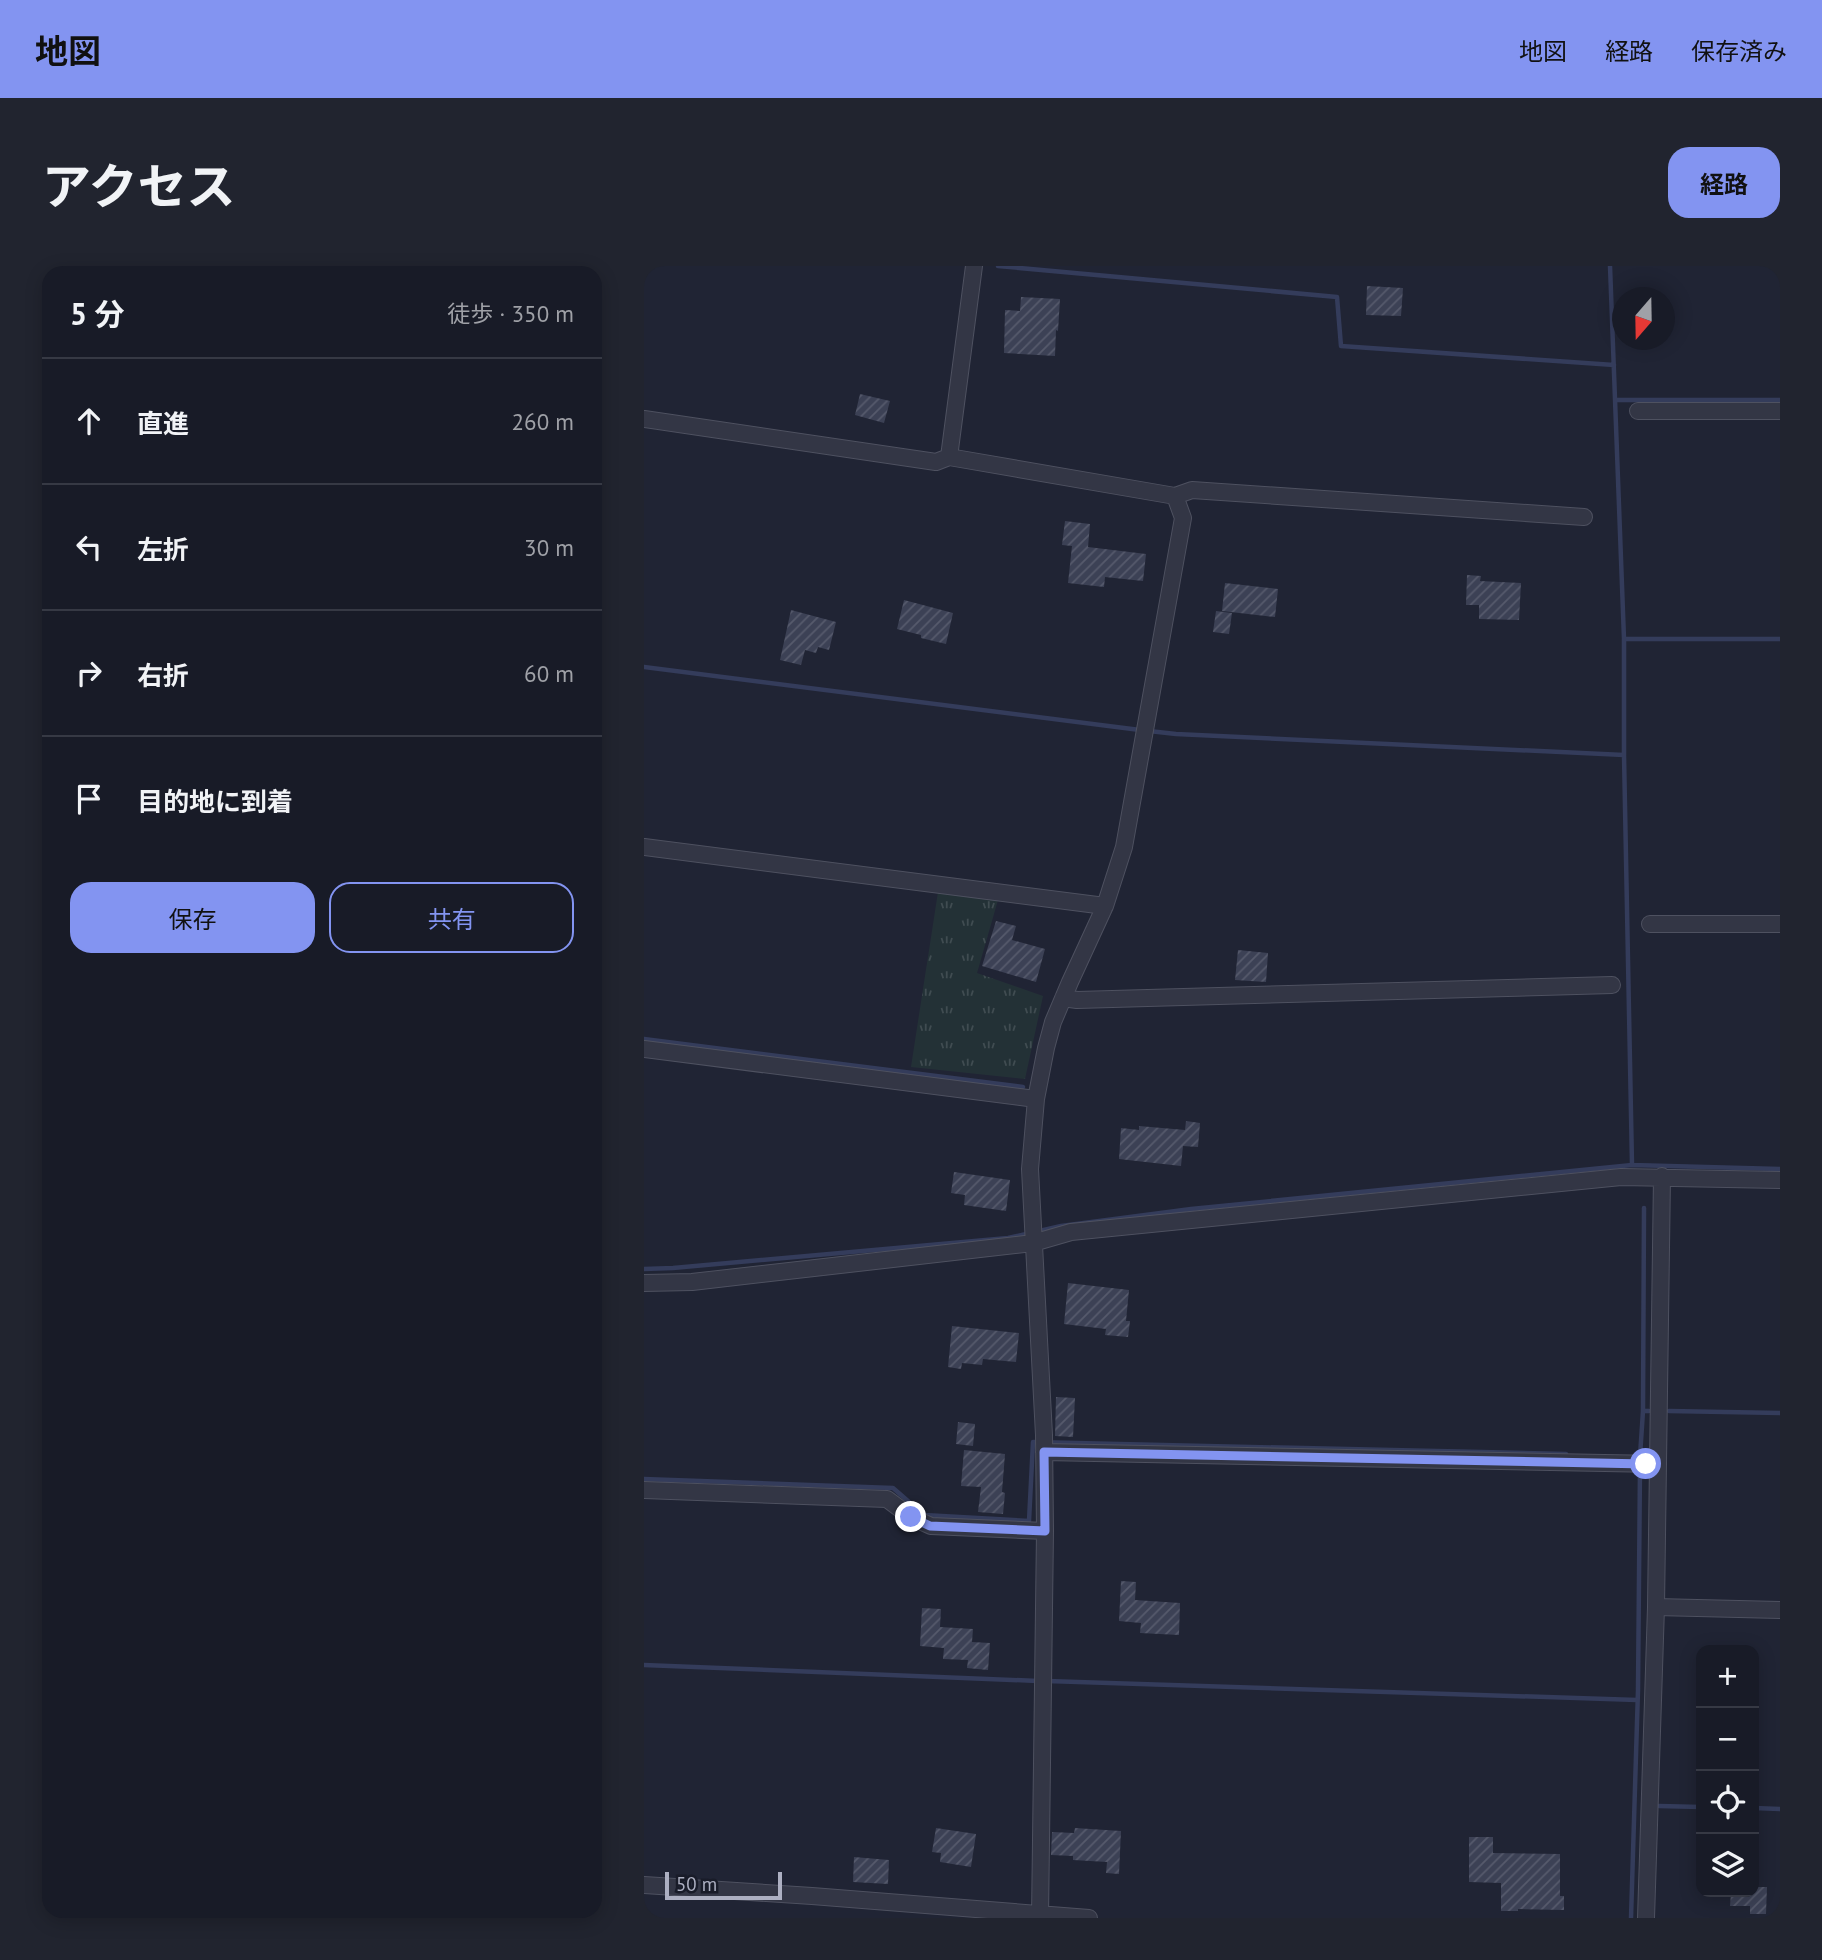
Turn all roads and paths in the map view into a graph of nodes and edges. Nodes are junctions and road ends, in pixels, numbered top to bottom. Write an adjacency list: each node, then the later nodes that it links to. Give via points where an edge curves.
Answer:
1 (974, 269): 5 (street)
2 (1638, 411): 3 (street)
3 (1780, 411)
4 (644, 419): 5 (street, via 936,462)
5 (949, 457): 6 (street)
6 (1175, 495): 7 (street, via 1192,490); 9 (street, via 1183,518 1124,847)
7 (1584, 517)
8 (644, 847): 9 (street)
9 (1105, 906): 13 (street)
10 (1650, 924): 11 (street)
11 (1780, 924)
12 (1612, 985): 13 (street)
13 (1063, 998): 15 (street, via 1046,1048)
14 (644, 1049): 15 (street)
15 (1036, 1099): 18 (street, via 1030,1169)
16 (1662, 1176): 17 (street); 18 (street); 21 (street)
17 (1780, 1180)
18 (1033, 1236): 19 (street, via 692,1282); 20 (street)
19 (644, 1283)
20 (1044, 1445): 21 (street); 23 (street)
21 (1646, 1464): 24 (street)
22 (644, 1490): 23 (street, via 887,1499 930,1526)
23 (1045, 1531): 27 (street)
24 (1656, 1607): 25 (street); 29 (street)
25 (1780, 1610)
26 (644, 1885): 27 (street)
27 (1040, 1916): 28 (street)
28 (1089, 1918)
29 (1646, 1918)

